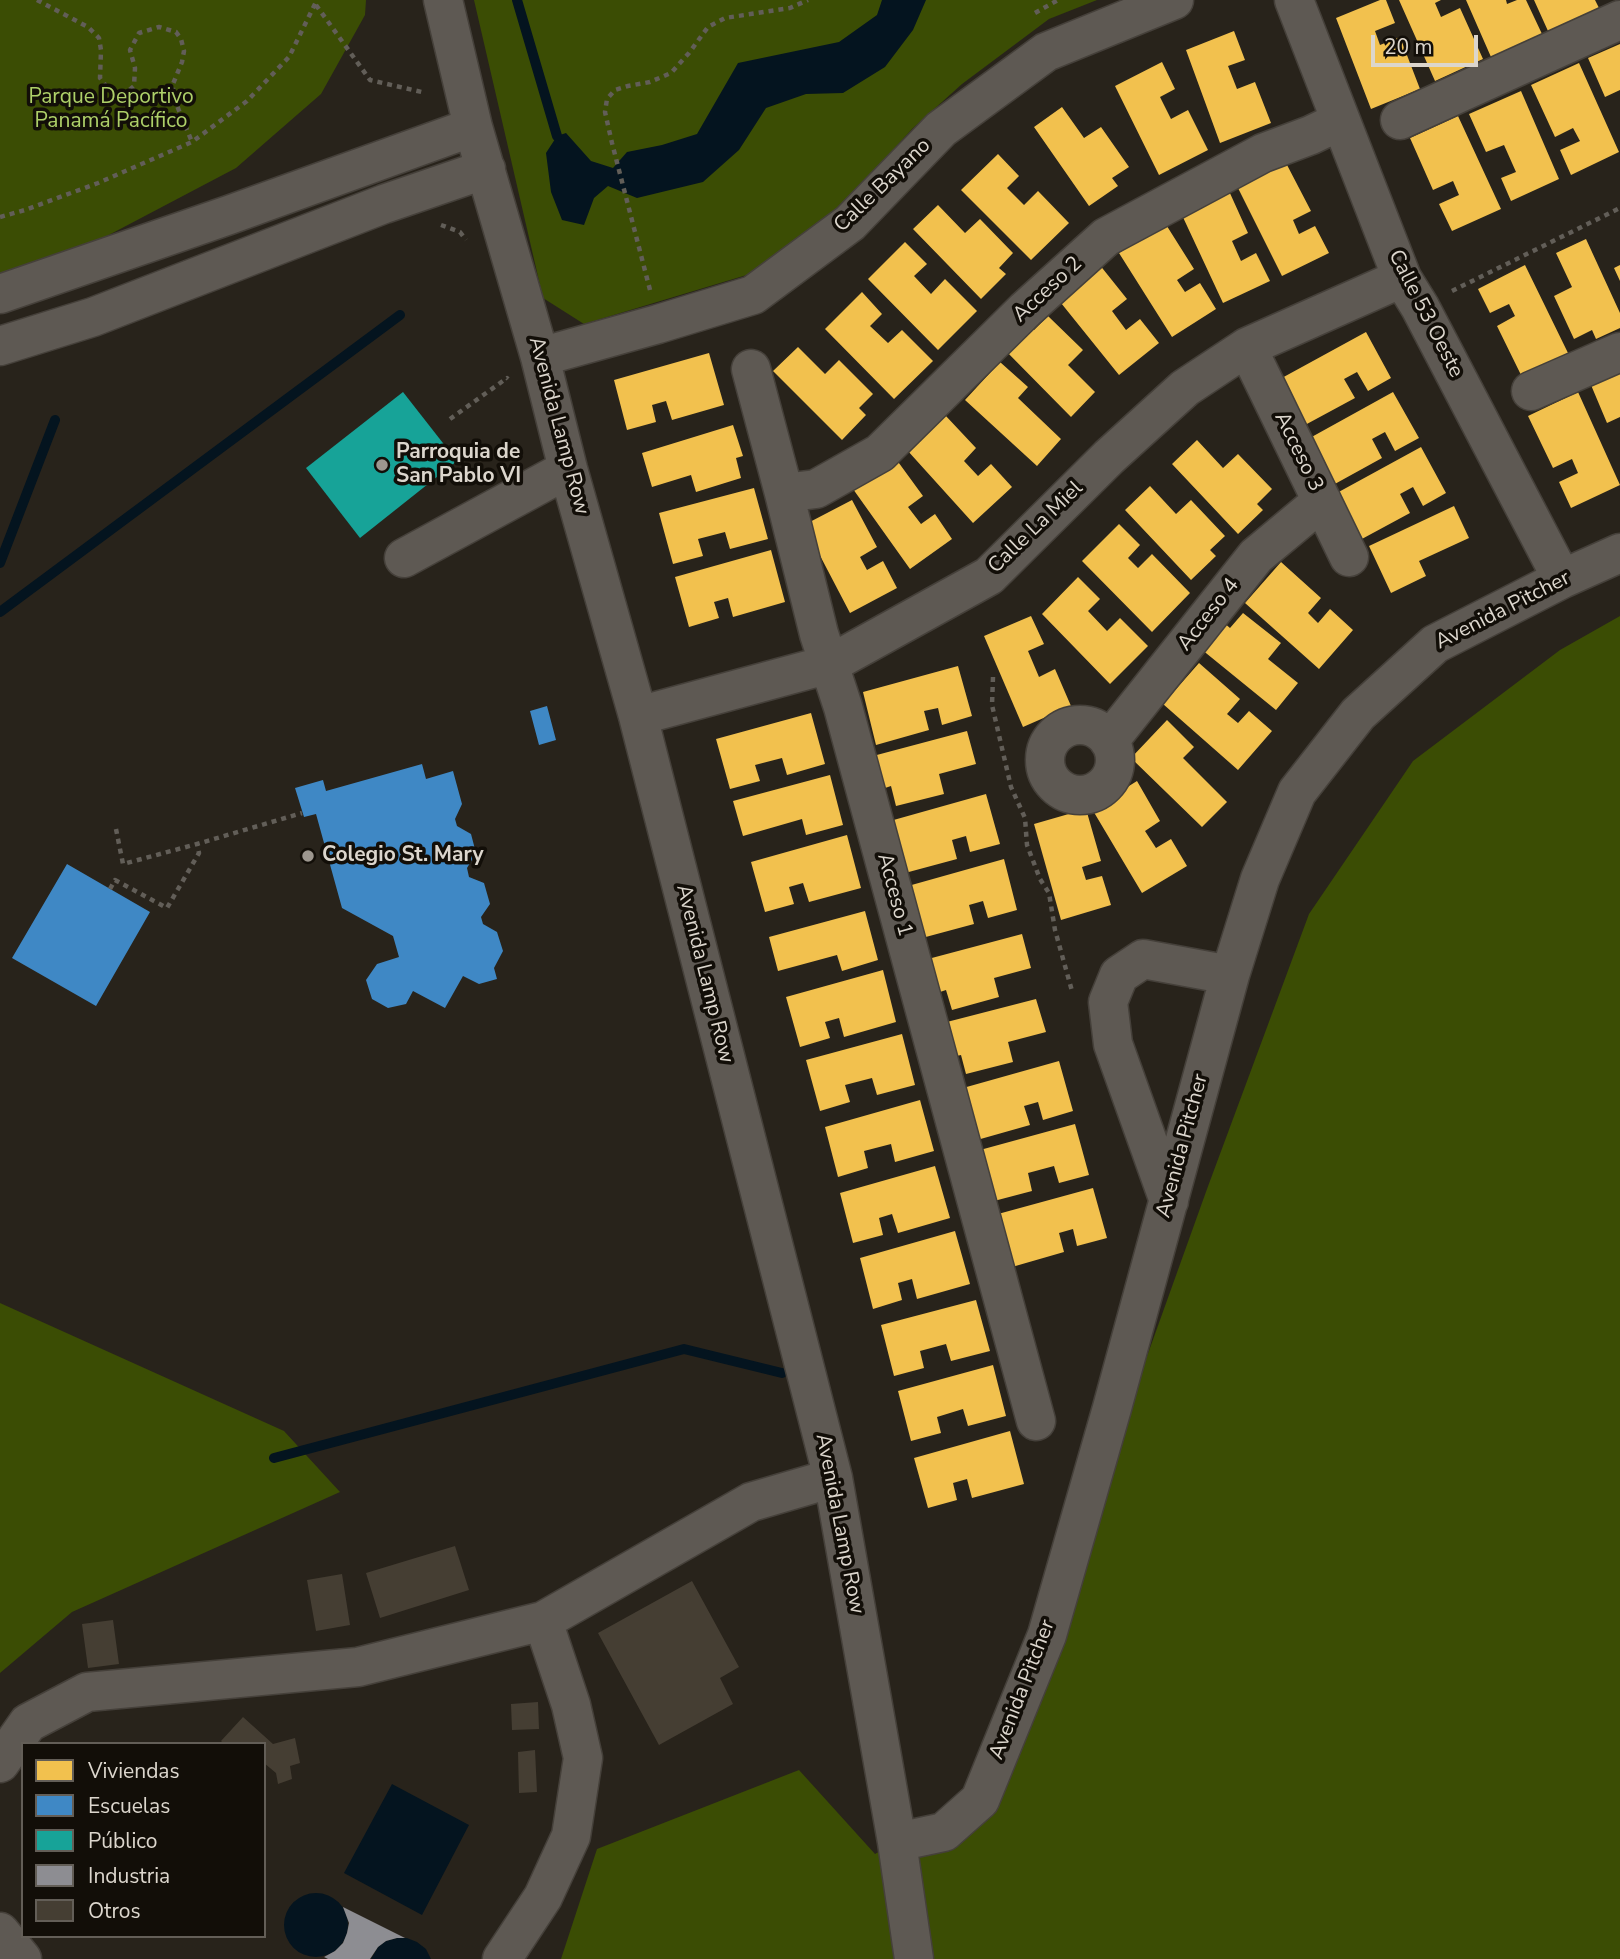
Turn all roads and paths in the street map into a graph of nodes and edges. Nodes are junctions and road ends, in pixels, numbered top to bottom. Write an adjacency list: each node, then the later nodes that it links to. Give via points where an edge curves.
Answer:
1 (37, 0): 11 (path, via 88,27 99,38 100,78 114,92 127,93 134,86 130,50 139,33 159,27 176,32 184,51 173,96)
2 (443, 0): 8 (street, Avenida Lamp Row)
3 (808, 0): 19 (path, via 790,8 725,18 708,27 671,73 615,90 607,99 612,143)
4 (1174, 0): 19 (street, Calle Bayano, via 1046,52 941,129 850,223 754,295)
5 (1294, 0): 10 (street, Calle 53 Oeste)
6 (317, 2): 8 (path, via 370,80); 11 (path, via 289,57 247,101)
7 (1620, 20): 9 (street)
8 (470, 115): 12 (street, Avenida Lamp Row); 18 (street, via 229,215)
9 (1400, 120)
10 (1340, 121): 17 (street, Calle 53 Oeste); 27 (street, Acceso 2, via 1263,153 1106,237 880,453 816,489)
11 (192, 142): 14 (path, via 98,183)
12 (486, 169): 20 (street, via 93,317); 23 (street, Avenida Lamp Row)
13 (1620, 208): 17 (path)
14 (0, 217)
15 (436, 224): 16 (path, via 460,232)
16 (466, 242)
17 (1411, 293): 21 (street, Calle La Miel); 32 (street, Calle 53 Oeste)
18 (0, 294)
19 (659, 324): 23 (street, Calle Bayano)
20 (0, 346)
21 (1247, 347): 28 (street, Acceso 3); 33 (street, Calle La Miel, via 1185,388 989,576)
22 (1620, 352): 25 (street)
23 (540, 357): 26 (street, Avenida Lamp Row)
24 (751, 369): 27 (street, Acceso 1)
25 (1531, 391)
26 (568, 469): 31 (street); 35 (street, Avenida Lamp Row)
27 (785, 493): 33 (street, Acceso 1)
28 (1322, 501): 30 (street, Acceso 3); 36 (street, Acceso 4, via 1256,556)
29 (1620, 553): 32 (street, Avenida Pitcher)
30 (1349, 556)
31 (404, 558)
32 (1562, 579): 41 (street, Avenida Pitcher, via 1435,644 1358,714 1297,792 1260,879)
33 (830, 664): 35 (street, Calle La Miel); 44 (street, Acceso 1)
34 (993, 677): 42 (path, via 992,705 1011,787 1025,818 1027,845 1049,893)
35 (638, 716): 45 (street, Avenida Lamp Row)
36 (1109, 741)
37 (302, 813): 39 (path)
38 (116, 830): 39 (path, via 123,864)
39 (197, 844): 40 (path, via 199,853 167,908 115,880)
40 (110, 889)
41 (1230, 975): 43 (street, Avenida Pitcher); 43 (street, via 1143,959 1119,975 1108,1002 1113,1044)
42 (1073, 998)
43 (1169, 1201): 48 (street, Avenida Pitcher, via 1047,1635 980,1800 944,1832)
44 (1036, 1421)
45 (833, 1478): 46 (street, via 751,1502); 48 (street, Avenida Lamp Row)
46 (544, 1621): 47 (street, via 358,1667 87,1692 29,1723); 51 (street, via 583,1758 571,1836 543,1897)
47 (0, 1763)
48 (897, 1842): 52 (street, Avenida Lamp Row)
49 (0, 1932): 50 (street)
50 (22, 1959)
51 (502, 1959)
52 (914, 1959)

